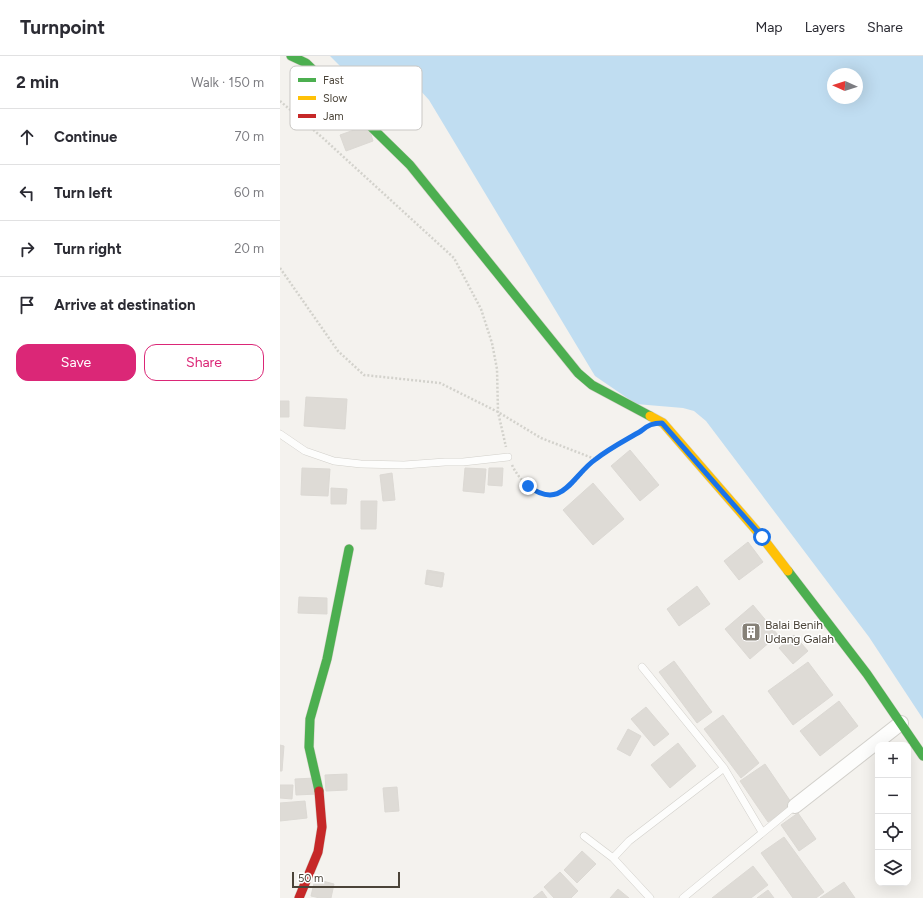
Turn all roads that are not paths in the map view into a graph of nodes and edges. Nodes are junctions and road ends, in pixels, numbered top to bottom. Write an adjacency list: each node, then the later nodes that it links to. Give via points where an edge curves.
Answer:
1 (291, 56): 2 (street)
2 (309, 66)
3 (374, 130): 8 (street, via 410,165 578,373 592,385 662,423 762,537 867,674)
4 (280, 434): 5 (lane, via 305,451 334,461 361,464 404,465)
5 (508, 457)
6 (350, 549): 15 (street, via 327,659 310,719 309,747 319,789 322,827 318,852)
7 (642, 667): 10 (lane)
8 (901, 723): 9 (street); 11 (street)
9 (923, 756)
10 (724, 768): 12 (lane); 14 (lane, via 629,841)
11 (796, 806): 12 (lane)
12 (762, 832): 17 (lane)
13 (584, 836): 14 (lane)
14 (613, 858): 16 (lane)
15 (300, 898)
16 (650, 898)
17 (683, 898)

